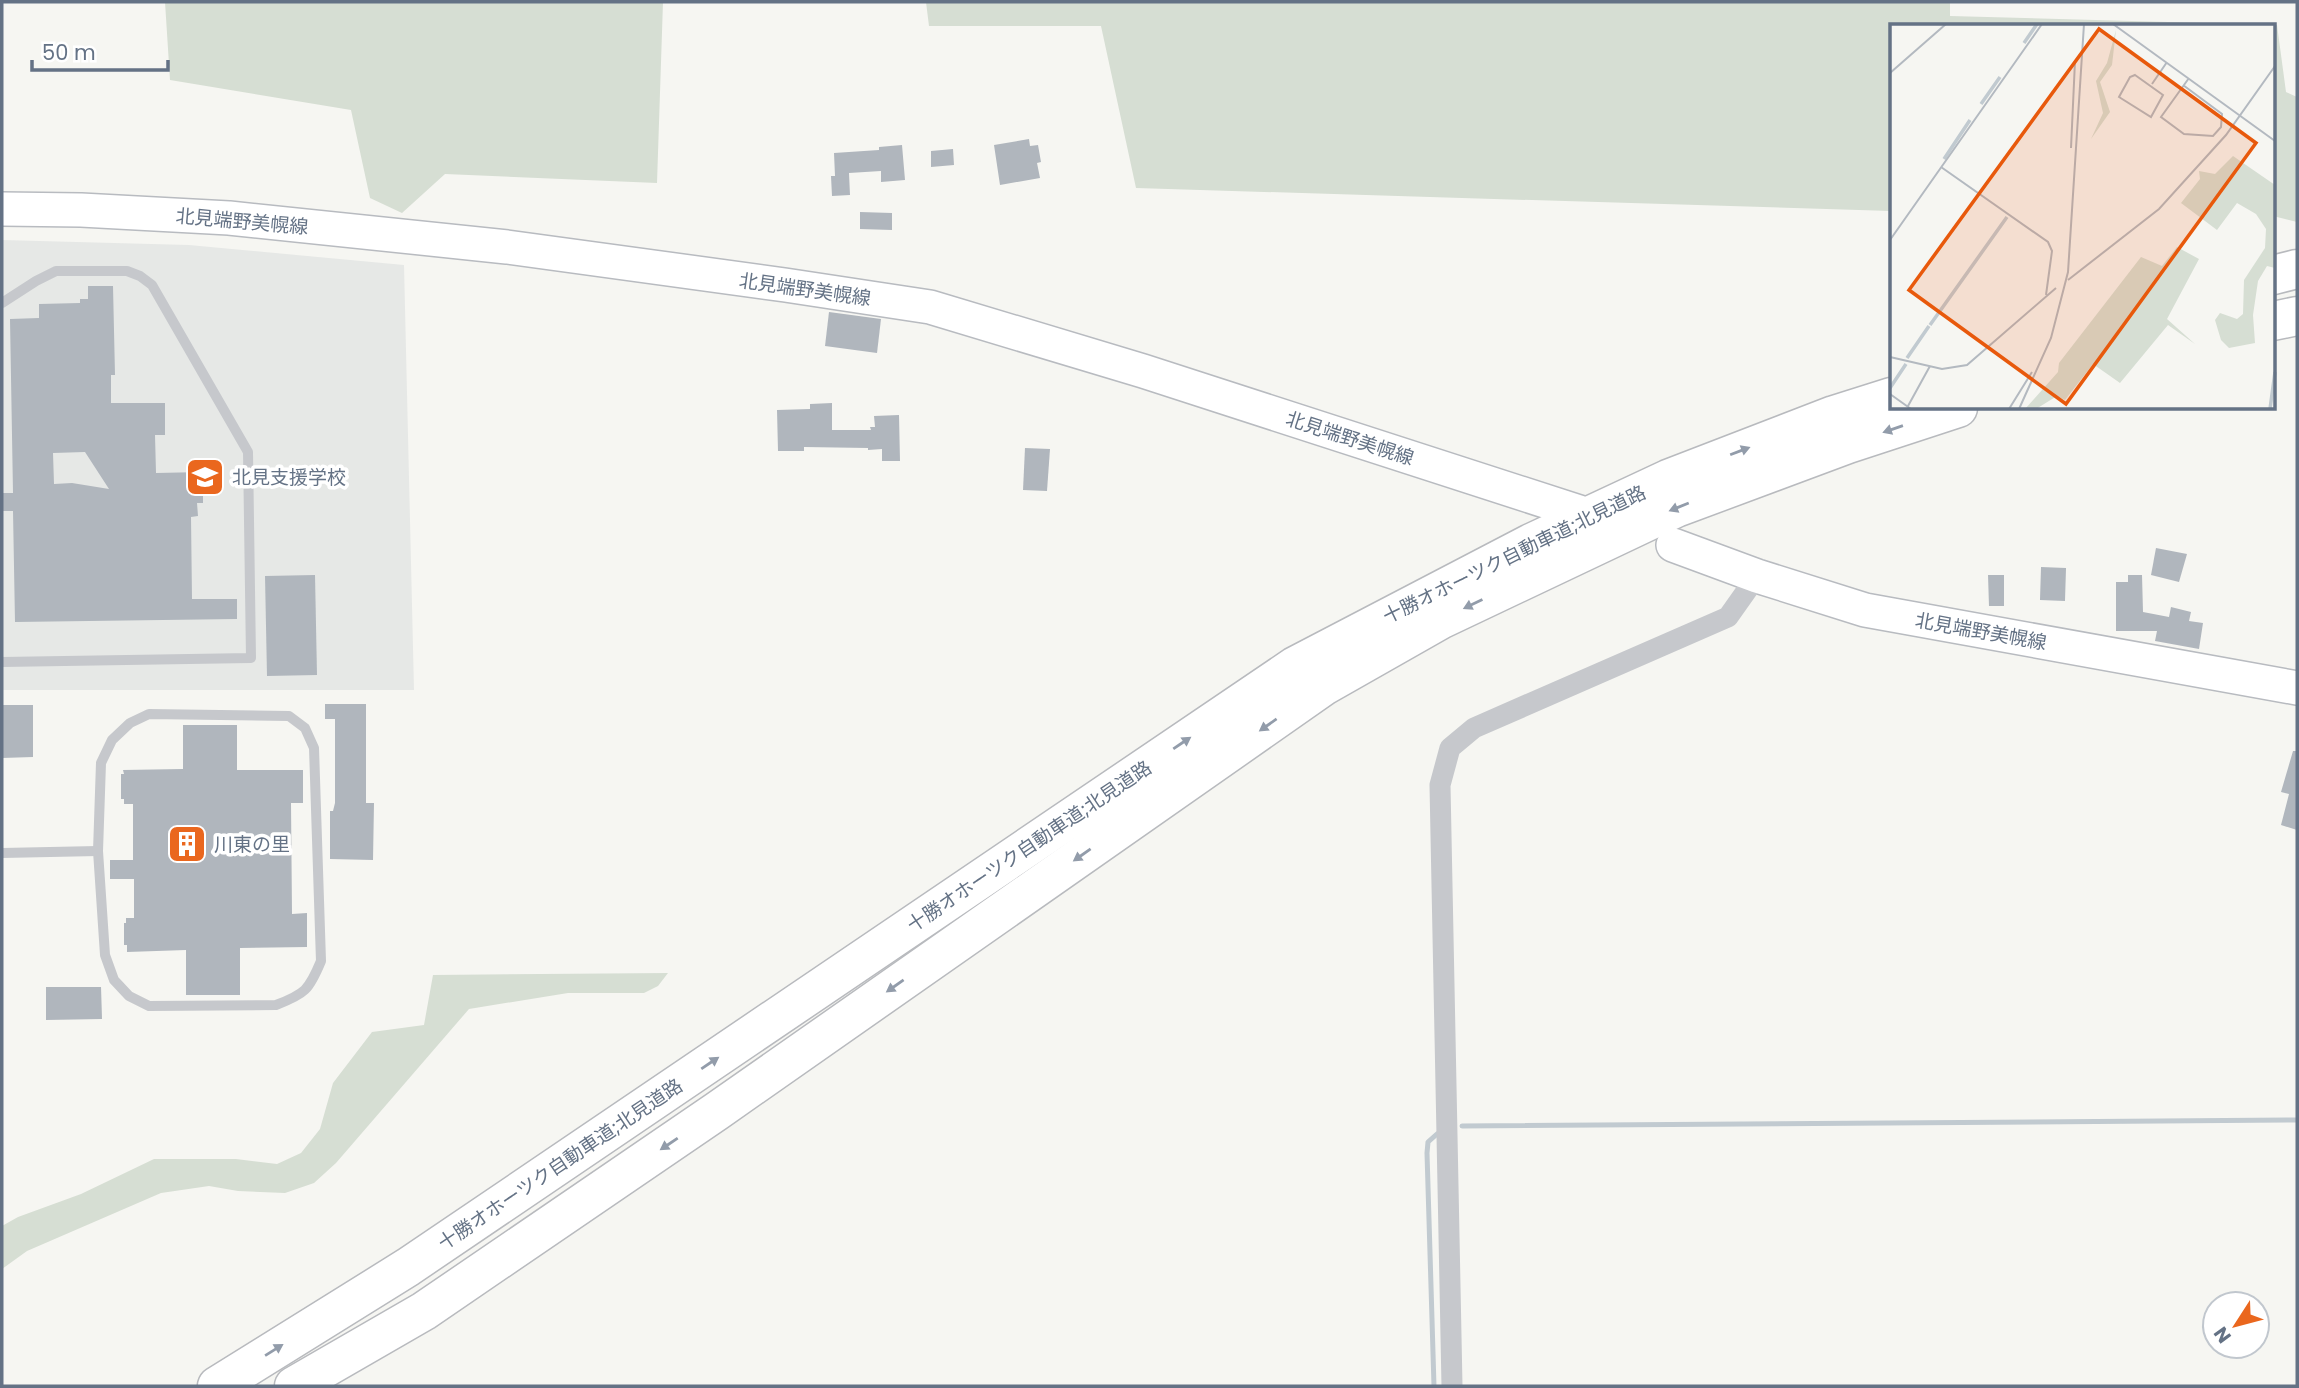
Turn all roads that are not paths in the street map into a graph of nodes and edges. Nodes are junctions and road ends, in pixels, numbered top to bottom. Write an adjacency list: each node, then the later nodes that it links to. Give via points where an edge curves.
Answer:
1 (2, 209): 13 (main road, 北見端野美幌線, via 229,218 479,244 930,307)
2 (2297, 269): 3 (highway)
3 (2274, 275)
4 (2297, 290): 5 (highway)
5 (2274, 294)
6 (2, 303): 16 (lane, via 56,271 127,271 152,285 248,452 251,657)
7 (2297, 316): 8 (highway)
8 (2274, 321)
9 (2297, 331): 10 (highway)
10 (2274, 333)
11 (1890, 397): 20 (highway, 十勝オホーツク自動車道;北見道路, one-way to 11, via 408,1267 1295,666 1531,543 1668,479)
12 (1952, 410): 21 (highway, 十勝オホーツク自動車道;北見道路, one-way to 21, via 1676,508 1443,619 1324,686 424,1311)
13 (1579, 512)
14 (1673, 545): 15 (main road, 北見端野美幌線)
15 (1757, 576): 17 (main road, 北見端野美幌線, via 1866,610); 22 (street, via 1728,617 1474,728 1450,748 1440,785)
16 (2, 662)
17 (2297, 688)
18 (98, 851): 18 (lane, via 101,763 112,740 130,723 149,714 289,716 305,729 314,748 321,961 312,983 276,1006 149,1006 129,996 114,980 105,955); 19 (lane)
19 (2, 853)
20 (217, 1386)
21 (294, 1386)
22 (1452, 1386)

